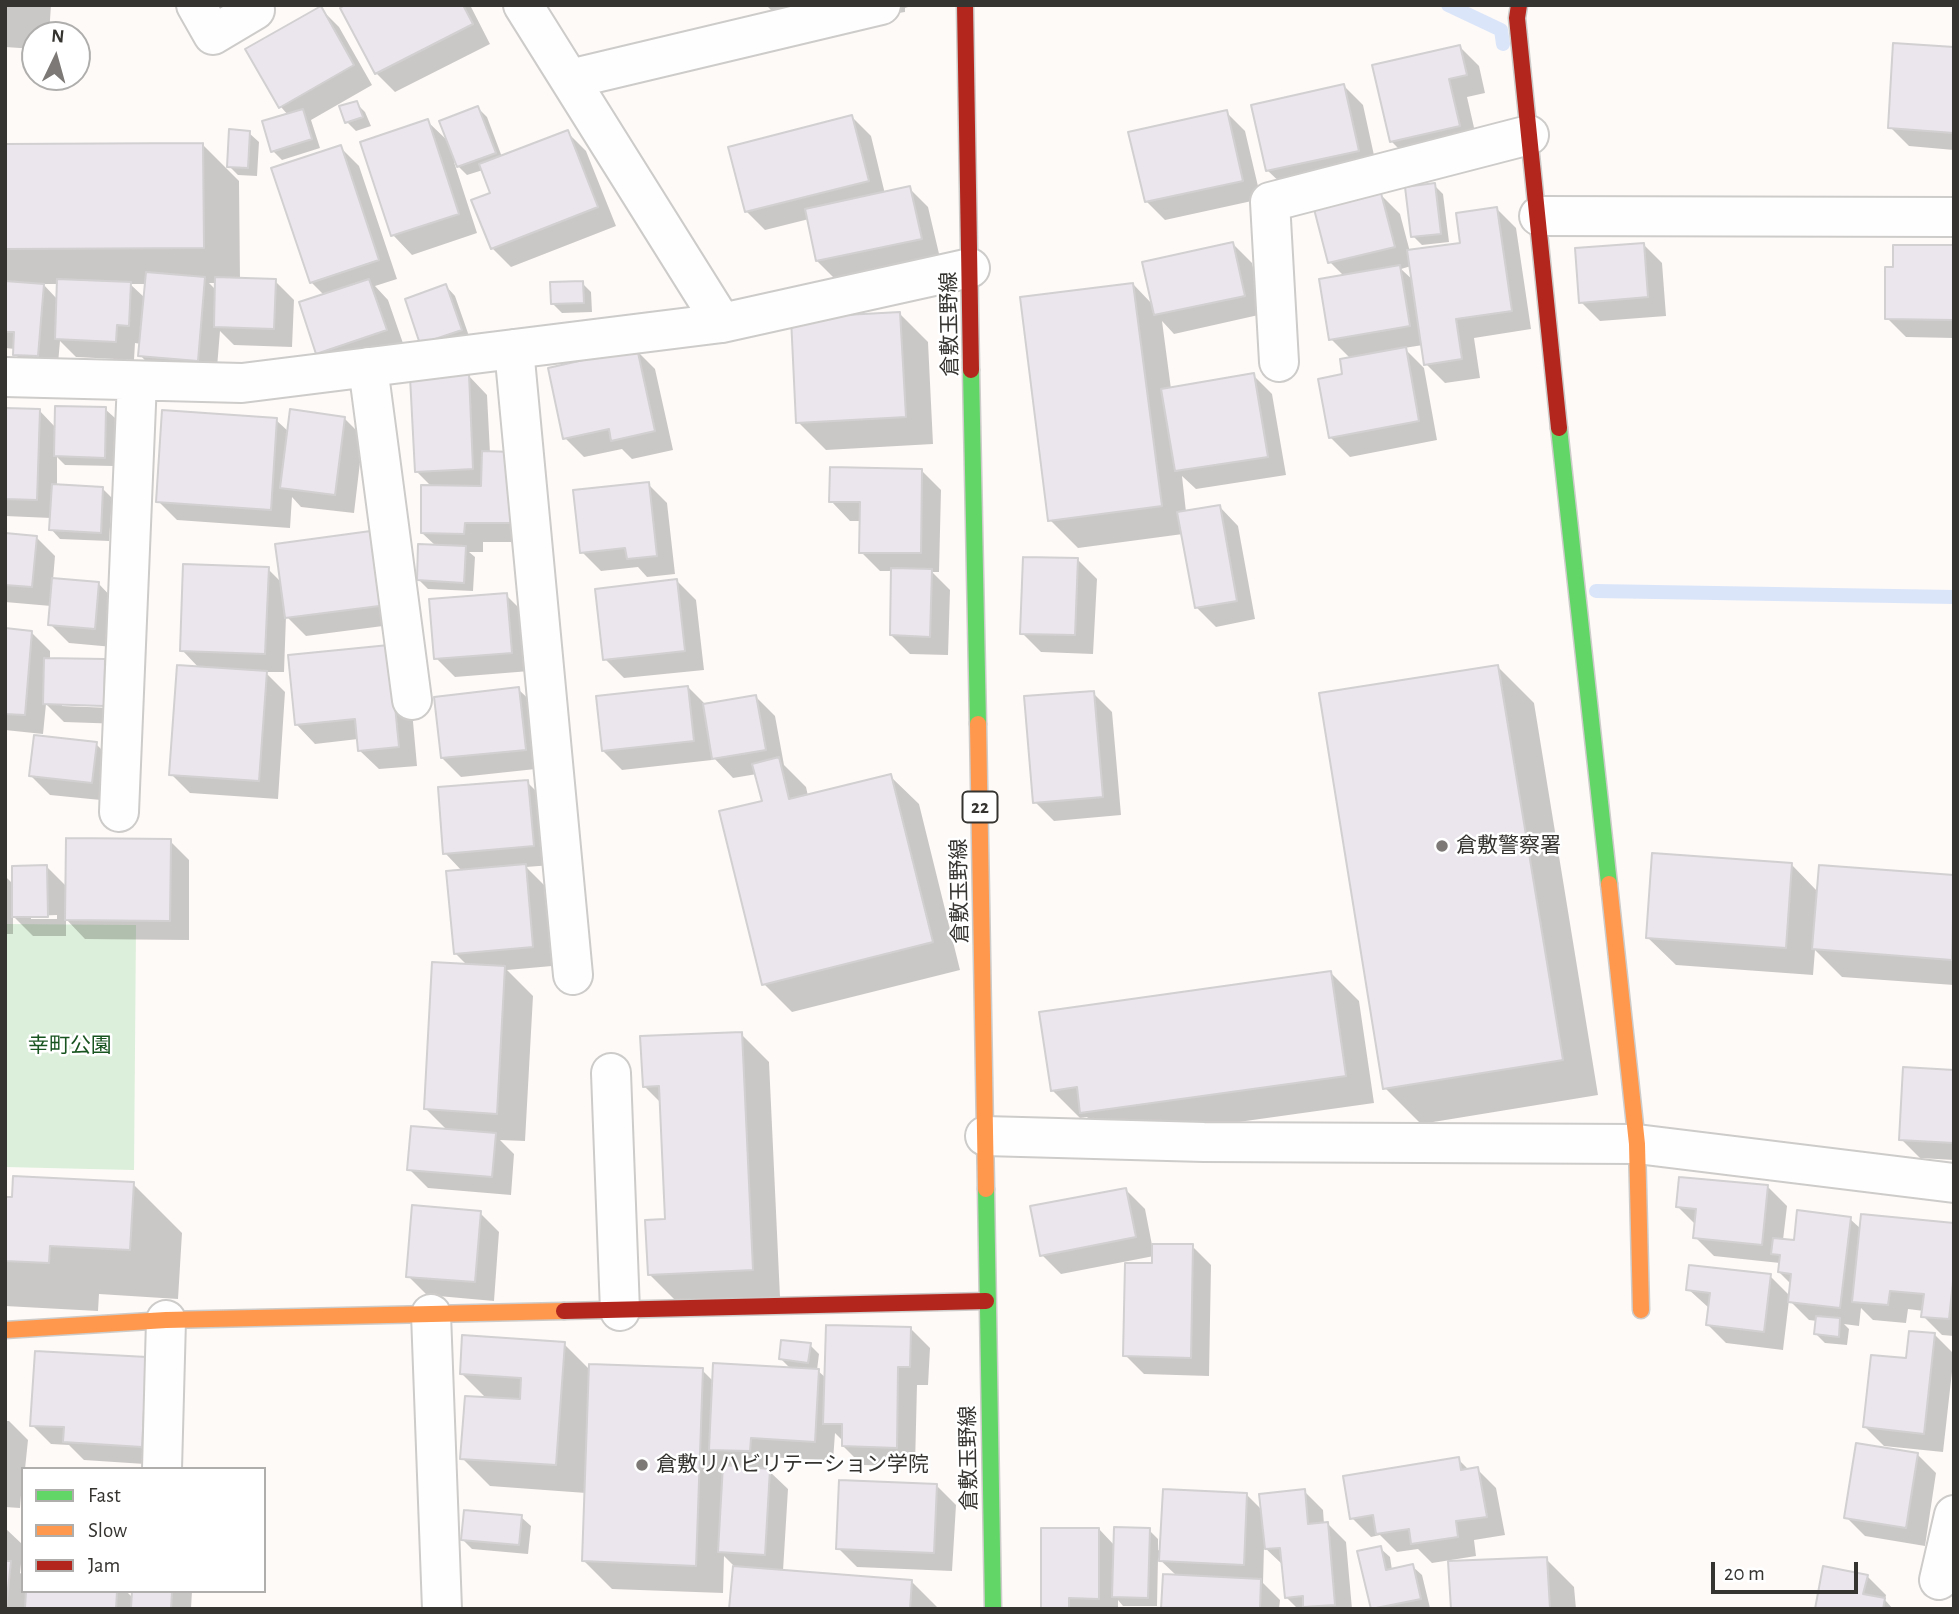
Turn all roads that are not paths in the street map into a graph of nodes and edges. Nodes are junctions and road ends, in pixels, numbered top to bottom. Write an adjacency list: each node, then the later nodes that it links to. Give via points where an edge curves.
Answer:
1 (195, 5): 6 (street, via 213,35)
2 (523, 5): 7 (street)
3 (881, 5): 7 (street)
4 (965, 5): 11 (street, 倉敷玉野線 / 22)
5 (1519, 5): 8 (street)
6 (255, 10)
7 (570, 79): 12 (street)
8 (1515, 138): 9 (street); 14 (street, via 1270,202)
9 (1539, 216): 10 (street); 23 (street)
10 (1954, 217)
11 (970, 268): 12 (street); 22 (street, 倉敷玉野線 / 22)
12 (722, 323): 13 (street)
13 (514, 349): 15 (street); 20 (street)
14 (1279, 362)
15 (368, 367): 17 (street, via 242,383); 18 (street)
16 (5, 377): 17 (street)
17 (137, 380): 19 (street)
18 (412, 701)
19 (119, 812)
20 (573, 975)
21 (611, 1073): 27 (street)
22 (985, 1136): 23 (street); 25 (street, 倉敷玉野線 / 22)
23 (1637, 1143): 24 (street); 26 (street)
24 (1954, 1183)
25 (986, 1301): 27 (street); 35 (street, 倉敷玉野線 / 22)
26 (1641, 1310)
27 (620, 1311): 28 (street)
28 (431, 1314): 29 (street); 34 (street)
29 (166, 1321): 30 (street); 31 (street)
30 (5, 1330)
31 (162, 1467)
32 (1954, 1515): 33 (street)
33 (1939, 1580)
34 (442, 1609)
35 (993, 1609)

